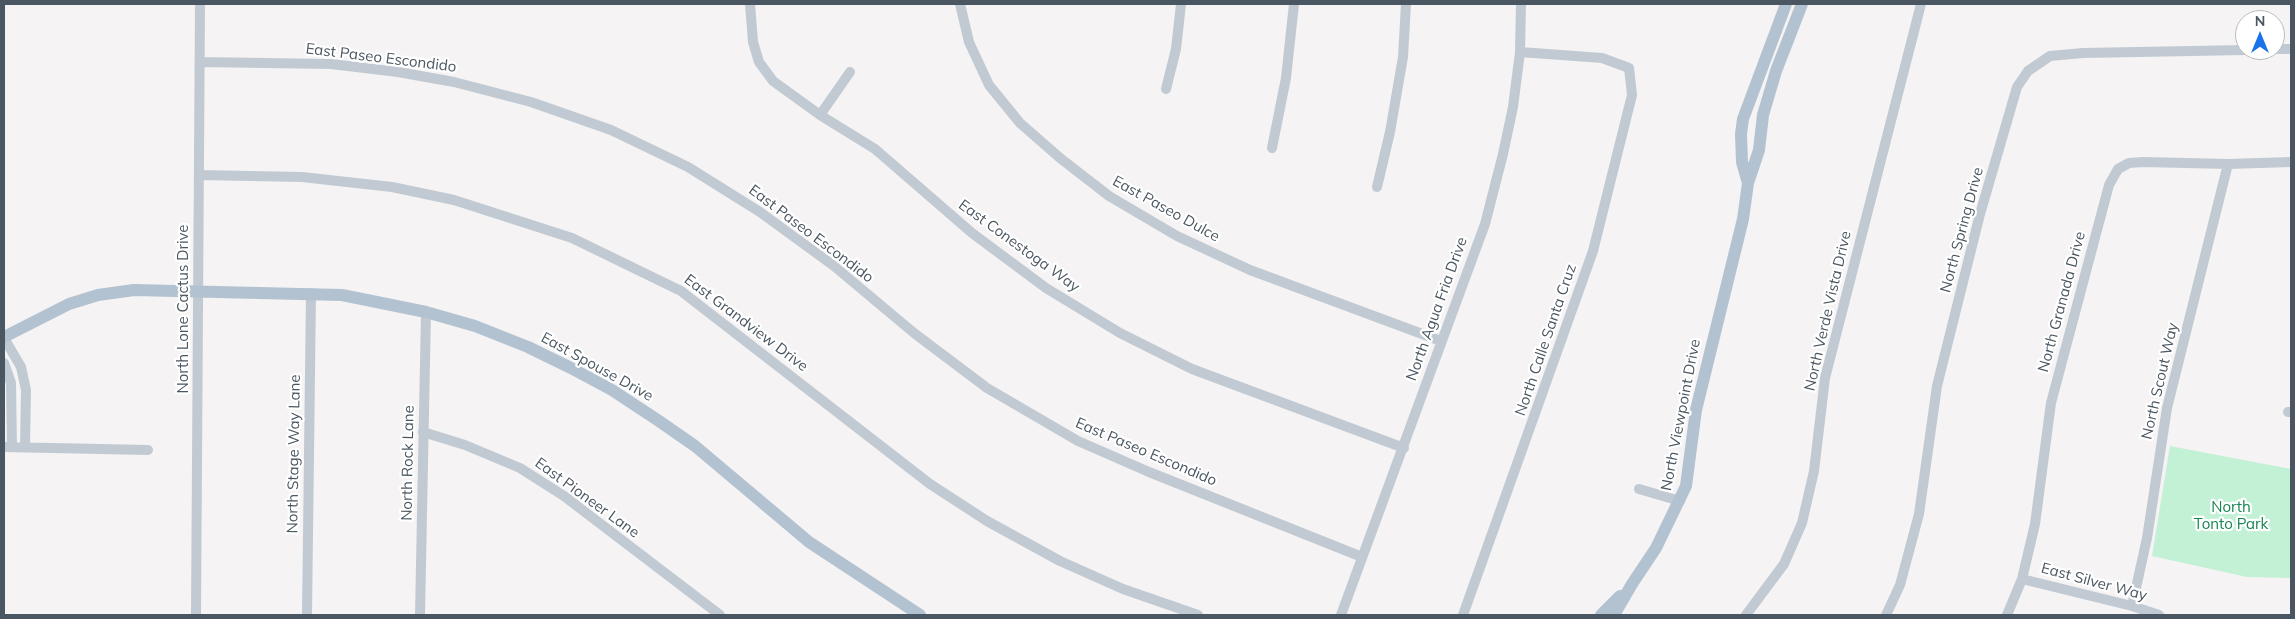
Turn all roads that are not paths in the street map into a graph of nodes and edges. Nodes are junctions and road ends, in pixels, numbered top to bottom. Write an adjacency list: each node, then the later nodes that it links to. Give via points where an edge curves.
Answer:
1 (200, 4): 13 (street, North Lone Cactus Drive)
2 (750, 4): 16 (street, East Conestoga Way, via 753,42 760,62 773,80)
3 (960, 4): 27 (street, East Paseo Dulce, via 969,42 989,86 1020,122 1109,196 1177,236 1250,270)
4 (1181, 4): 15 (street, via 1176,50)
5 (1294, 4): 17 (street, via 1286,78)
6 (1406, 4): 22 (street, via 1403,57 1390,132)
7 (1521, 4): 12 (street, North Agua Fria Drive)
8 (1786, 4): 21 (main road, North Viewpoint Drive, via 1744,119 1742,162)
9 (1802, 4): 21 (main road, North Viewpoint Drive, via 1776,71 1763,115 1759,150)
10 (1921, 4): 50 (street, North Verde Vista Drive, via 1825,378 1814,471 1802,524 1784,564)
11 (2235, 50): 51 (street, North Spring Drive, via 2050,56 2028,71 2017,87 1980,214 1937,386 1919,514 1900,585)
12 (1520, 52): 27 (street, North Agua Fria Drive, via 1513,107 1487,215); 47 (street, North Calle Santa Cruz, via 1602,58 1629,68 1632,95 1593,251)
13 (200, 62): 20 (street, North Lone Cactus Drive); 36 (street, East Paseo Escondido, via 332,64 398,72 454,82 530,102 610,130 688,167 760,212 834,266 914,333 987,388 1078,441)
14 (850, 72): 16 (street)
15 (1166, 89)
16 (820, 115): 32 (street, East Conestoga Way, via 874,149 972,233 1046,288 1120,333 1192,369)
17 (1272, 148)
18 (2291, 162): 19 (street, North Granada Drive)
19 (2228, 164): 37 (street, North Granada Drive, via 2129,163 2118,169 2109,186 2050,403 2035,524); 39 (street, North Scout Way, via 2167,408 2147,538)
20 (199, 175): 23 (street, North Lone Cactus Drive); 45 (street, East Grandview Drive, via 302,177 392,187 454,200 572,238 681,291 930,484 987,521 1060,561 1114,585)
21 (1748, 183): 35 (main road, North Viewpoint Drive, via 1743,219 1700,392 1689,472)
22 (1376, 187)
23 (198, 292): 24 (main road, East Spouse Drive); 26 (main road, East Spouse Drive, via 134,290 98,295 69,304); 40 (street, North Lone Cactus Drive)
24 (311, 294): 25 (main road, East Spouse Drive, via 342,296); 41 (street, North Stage Way Lane)
25 (426, 312): 29 (street, North Rock Lane); 44 (main road, East Spouse Drive, via 475,326 528,347 612,390 695,446 809,542)
26 (4, 338): 31 (street, via 21,367 26,390)
27 (1441, 341): 32 (street, North Agua Fria Drive)
28 (4, 363): 30 (street, via 11,383)
29 (423, 432): 42 (street, North Rock Lane); 43 (street, East Pioneer Lane, via 465,445 527,473 564,496)
30 (8, 447): 31 (street)
31 (25, 447): 33 (street)
32 (1404, 448): 36 (street, North Agua Fria Drive)
33 (148, 450)
34 (1639, 489): 35 (street)
35 (1680, 502): 38 (main road, North Viewpoint Drive, via 1656,548)
36 (1362, 557): 46 (street, North Agua Fria Drive)
37 (2022, 579): 39 (street, East Silver Way); 52 (street, North Granada Drive)
38 (1632, 584): 48 (main road, North Viewpoint Drive); 49 (main road, North Viewpoint Drive)
39 (2132, 606): 53 (street, East Silver Way)
40 (196, 615)
41 (306, 615)
42 (420, 615)
43 (720, 615)
44 (920, 615)
45 (1198, 615)
46 (1341, 615)
47 (1463, 615)
48 (1601, 615)
49 (1614, 615)
50 (1746, 615)
51 (1886, 615)
52 (2007, 615)
53 (2159, 615)

